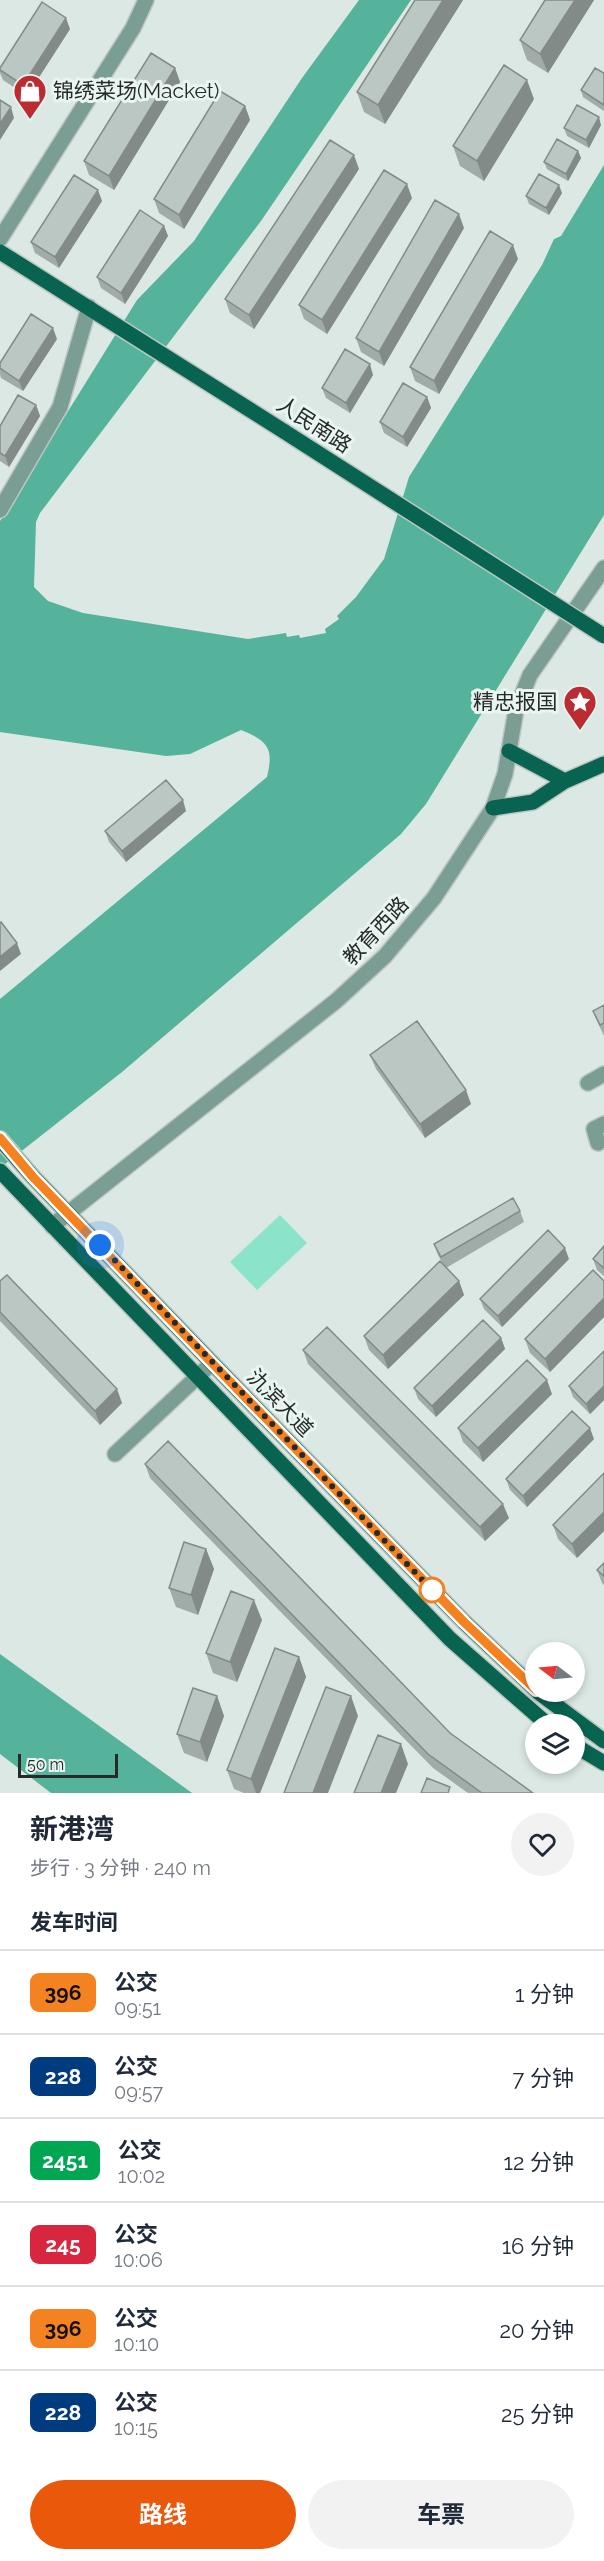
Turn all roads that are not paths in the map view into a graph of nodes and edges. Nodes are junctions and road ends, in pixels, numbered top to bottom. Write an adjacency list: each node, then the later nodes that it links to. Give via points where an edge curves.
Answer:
1 (146, 0): 2 (street, via 133,28)
2 (0, 239)
3 (0, 252): 4 (main road, 人民南路)
4 (89, 307): 5 (street, via 60,407); 7 (main road, 人民南路, bridge)
5 (0, 510)
6 (604, 568): 8 (street, 教育西路, via 530,675 516,710)
7 (604, 636)
8 (508, 751): 10 (main road); 11 (street, 教育西路)
9 (604, 764): 10 (main road)
10 (565, 781): 11 (main road, via 533,802)
11 (493, 808): 18 (street, 教育西路, via 434,898 386,956 309,1023)
12 (604, 1074): 13 (street)
13 (588, 1083)
14 (604, 1124): 16 (street, via 594,1129)
15 (0, 1139): 18 (main road, 氿滨大道)
16 (598, 1143)
17 (0, 1170): 19 (main road, 氿滨大道)
18 (68, 1212): 19 (street, 教育西路); 20 (main road, 氿滨大道)
19 (52, 1226): 21 (main road, 氿滨大道)
20 (212, 1363): 21 (street); 23 (main road, 氿滨大道)
21 (198, 1377): 22 (street); 25 (main road, 氿滨大道, via 450,1639)
22 (115, 1454)
23 (525, 1680)
24 (552, 1702): 26 (main road, 氿滨大道)
25 (535, 1714)
26 (604, 1741)
27 (585, 1752): 28 (main road)
28 (604, 1763)

